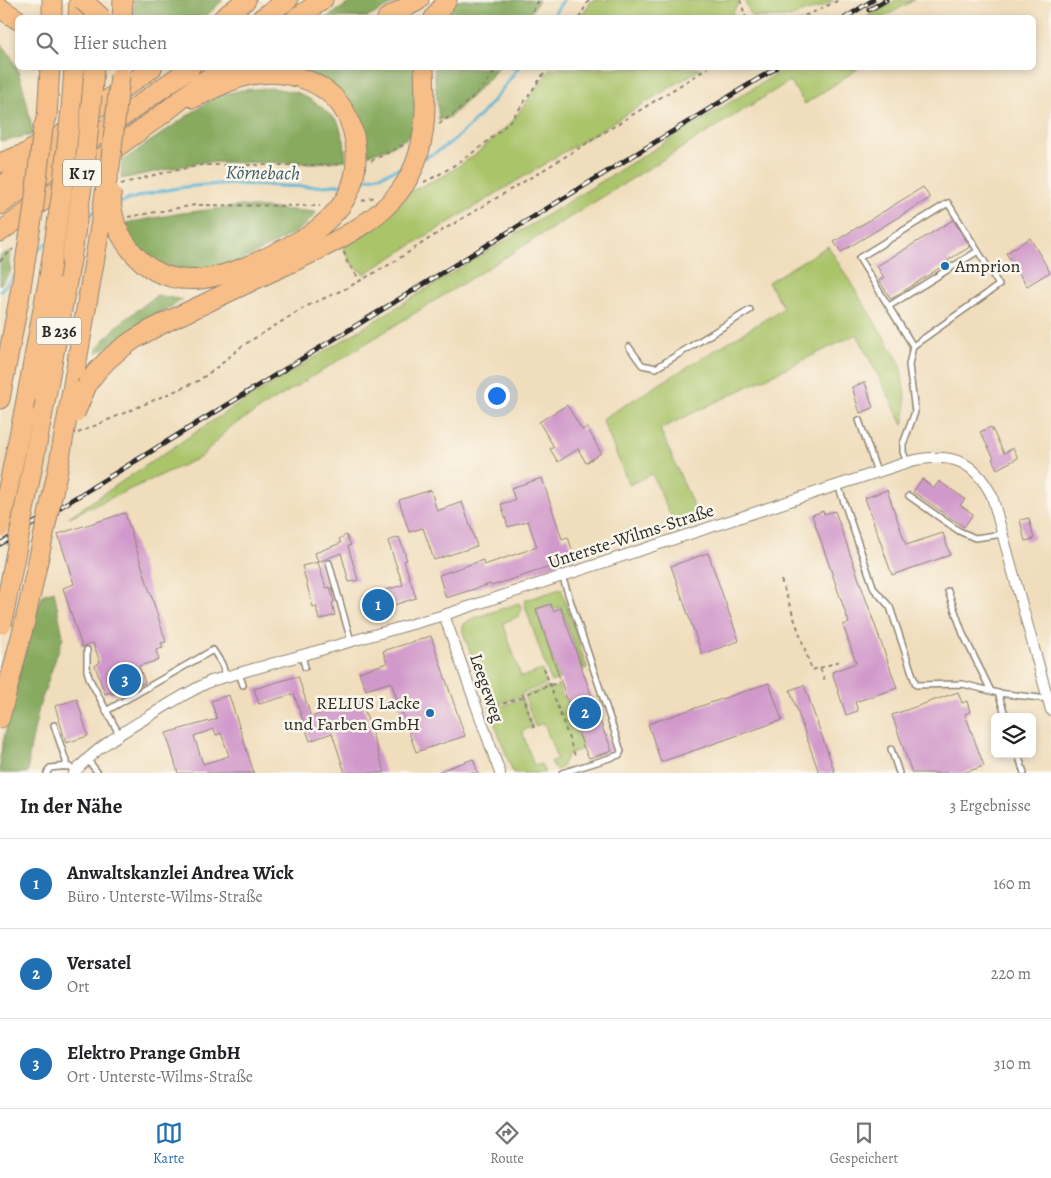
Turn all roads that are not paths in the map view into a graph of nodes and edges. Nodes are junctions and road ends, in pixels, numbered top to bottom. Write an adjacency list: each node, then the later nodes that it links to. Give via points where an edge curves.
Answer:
1 (52, 0): 12 (highway)
2 (80, 0): 13 (highway); 15 (highway, bridge)
3 (98, 0): 14 (highway)
4 (123, 0): 16 (highway)
5 (254, 0): 11 (highway)
6 (288, 0): 17 (highway)
7 (322, 0): 18 (highway)
8 (419, 0): 19 (highway)
9 (447, 0): 20 (highway)
10 (0, 8): 21 (highway)
11 (234, 10)
12 (52, 15)
13 (78, 15)
14 (97, 15)
15 (98, 15)
16 (122, 15)
17 (266, 15)
18 (300, 15)
19 (392, 15)
20 (436, 15)
21 (15, 18)
22 (44, 70): 33 (highway)
23 (50, 70): 33 (highway, via 47,117)
24 (74, 70): 32 (highway, B 236)
25 (94, 70): 58 (highway, B 236, bridge, via 84,174 71,260)
26 (149, 70): 32 (highway)
27 (187, 70): 37 (highway, K 17)
28 (220, 70): 31 (highway)
29 (424, 70): 39 (highway, bridge, via 425,127 419,158 411,176 385,208 360,227)
30 (120, 72): 35 (highway, bridge)
31 (164, 113): 38 (highway, K 17); 39 (highway, bridge, via 236,79 252,75 289,74 323,89 349,119 357,159 348,195)
32 (74, 115): 34 (highway, via 26,153); 36 (highway); 52 (highway, B 236, bridge, via 49,276)
33 (43, 128): 46 (highway, bridge, via 33,213)
34 (0, 163)
35 (110, 167): 39 (highway, bridge, via 112,209 121,222 122,239 142,262 168,277 184,280 212,278); 45 (highway, bridge)
36 (0, 188)
37 (0, 205)
38 (0, 232)
39 (312, 243): 45 (highway, via 129,342)
40 (978, 251): 41 (lane); 41 (lane, via 948,203 867,253 859,258); 43 (lane, via 999,284)
41 (889, 306): 43 (lane)
42 (750, 310): 44 (lane, via 656,368 642,364)
43 (913, 346): 48 (lane, via 909,365 915,412 903,444)
44 (629, 347)
45 (80, 387): 71 (highway, bridge, via 79,403 58,469 25,622)
46 (0, 399)
47 (859, 420): 49 (lane)
48 (907, 462): 49 (street, Unterste-Wilms-Straße); 53 (street, Unterste-Wilms-Straße, via 941,456 953,458 976,471 992,496)
49 (877, 472): 50 (street, Unterste-Wilms-Straße)
50 (838, 485): 55 (street, Unterste-Wilms-Straße); 66 (lane, via 874,589 890,607 916,685 963,684)
51 (909, 496): 53 (lane, via 959,531 975,538)
52 (0, 528)
53 (1003, 534): 68 (street, Unterste-Wilms-Straße)
54 (329, 563): 59 (lane)
55 (562, 576): 57 (street, Unterste-Wilms-Straße); 81 (lane, via 621,751 619,755)
56 (948, 592): 66 (lane, via 963,634)
57 (444, 615): 59 (street, Unterste-Wilms-Straße); 80 (street, Leegeweg)
58 (1, 628)
59 (351, 642): 61 (street, Unterste-Wilms-Straße)
60 (87, 650): 69 (lane, via 87,672)
61 (302, 656): 62 (lane); 63 (street, Unterste-Wilms-Straße)
62 (305, 666)
63 (239, 673): 64 (street, Unterste-Wilms-Straße); 65 (lane)
64 (226, 676): 69 (lane, via 213,650); 73 (street, Unterste-Wilms-Straße, via 194,689)
65 (243, 685)
66 (991, 691): 67 (lane)
67 (998, 693): 68 (lane); 70 (lane)
68 (1050, 704)
69 (106, 711): 73 (lane)
70 (1005, 713)
71 (0, 718)
72 (54, 725): 77 (lane)
73 (119, 734): 76 (street, Unterste-Wilms-Straße)
74 (891, 749): 82 (lane)
75 (1019, 758): 83 (lane)
76 (87, 759): 77 (street, Unterste-Wilms-Straße); 79 (lane)
77 (72, 770): 78 (lane, via 50,768)
78 (47, 773)
79 (98, 773)
80 (500, 773)
81 (562, 773)
82 (899, 773)
83 (1024, 773)

